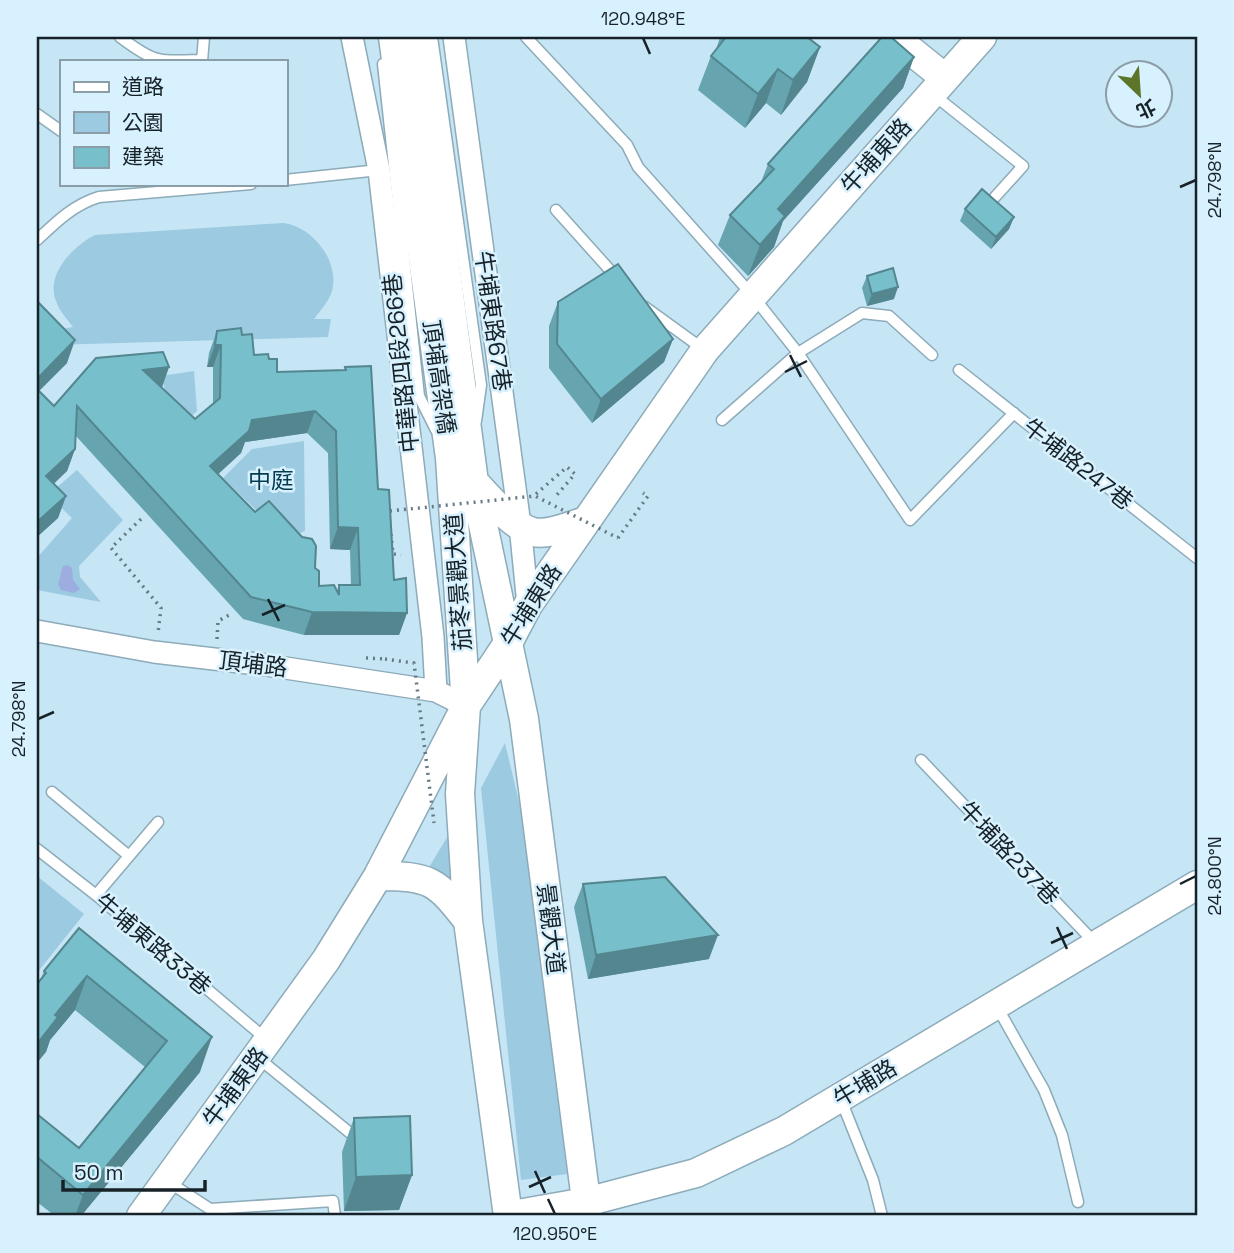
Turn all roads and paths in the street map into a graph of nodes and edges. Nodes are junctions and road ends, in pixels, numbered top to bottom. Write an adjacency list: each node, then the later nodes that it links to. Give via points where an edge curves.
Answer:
1 (120, 37): 11 (lane)
2 (204, 37): 12 (lane)
3 (352, 37): 16 (street, 中華路四段266巷)
4 (415, 37): 33 (street, 頂埔高架橋)
5 (432, 37): 33 (lane, 頂埔高架橋, via 481,385)
6 (454, 37): 40 (street, 牛埔東路67巷)
7 (527, 37): 25 (lane, via 627,145 638,167)
8 (894, 37): 13 (street)
9 (982, 37): 13 (street, 牛埔東路)
10 (387, 44): 33 (street, 頂埔高架橋)
11 (155, 60)
12 (202, 60)
13 (939, 85): 21 (lane, via 1023,166); 25 (street, 牛埔東路)
14 (37, 114): 15 (lane)
15 (60, 130)
16 (379, 170): 17 (lane); 51 (street, 中華路四段266巷)
17 (287, 180)
18 (119, 186): 20 (lane)
19 (211, 186): 20 (lane)
20 (126, 194): 23 (lane, via 85,201)
21 (995, 197)
22 (556, 211): 24 (lane)
23 (37, 240)
24 (620, 282)
25 (752, 295): 27 (street, 牛埔東路); 28 (lane)
26 (639, 303): 27 (lane)
27 (705, 350): 38 (street, 牛埔東路)
28 (798, 353): 29 (lane, via 862,313 889,316); 31 (lane, via 910,520); 32 (lane)
29 (932, 355)
30 (959, 370): 31 (lane, 牛埔路247巷)
31 (1014, 413): 43 (lane, 牛埔路247巷)
32 (722, 420)
33 (465, 466): 40 (street); 47 (street, 茄苳景觀大道); 52 (street, 茄苳景觀大道)
34 (643, 493): 35 (path, bridge, via 648,496 618,538)
35 (535, 496): 36 (path, via 567,467 575,474); 39 (path, bridge, via 390,511)
36 (555, 497)
37 (141, 519): 48 (path, via 111,548 161,608)
38 (586, 521): 40 (street, via 549,532 532,532); 44 (street, 牛埔東路)
39 (390, 522)
40 (520, 524): 44 (street, 牛埔東路67巷)
41 (391, 533): 42 (path, via 393,554)
42 (401, 555)
43 (1197, 558)
44 (528, 605): 47 (street, 牛埔東路)
45 (231, 614): 50 (path, via 218,621)
46 (37, 631): 48 (street, 頂埔路)
47 (508, 643): 52 (street, 牛埔東路); 70 (street, 景觀大道, via 524,719)
48 (155, 652): 50 (street, 頂埔路)
49 (385, 659): 56 (path, bridge, via 414,663)
50 (215, 660): 51 (street, 頂埔路)
51 (436, 691): 52 (street, 頂埔路)
52 (466, 706): 59 (street, 牛埔東路); 62 (street, via 460,794)
53 (921, 760): 63 (lane, 牛埔路237巷)
54 (52, 792): 58 (lane)
55 (158, 822): 58 (lane)
56 (433, 824)
57 (37, 849): 61 (lane, 牛埔東路33巷)
58 (128, 856): 61 (lane)
59 (378, 876): 62 (street, via 412,876 433,883); 65 (street, 牛埔東路, via 326,960)
60 (1197, 885): 63 (street, 牛埔路)
61 (96, 895): 65 (lane, 牛埔東路33巷)
62 (468, 921): 73 (street)
63 (1097, 945): 64 (street, 牛埔路)
64 (996, 1005): 66 (street, 牛埔路); 69 (lane, via 1044,1090 1062,1135)
65 (262, 1049): 67 (lane, 牛埔東路33巷); 68 (street, 牛埔東路)
66 (840, 1098): 70 (street, 牛埔路, via 784,1131 695,1173); 74 (lane, via 873,1180)
67 (365, 1145)
68 (166, 1181): 71 (street, 牛埔東路); 72 (lane, via 210,1209 333,1201)
69 (1079, 1202)
70 (587, 1209): 73 (street, 牛埔路)
71 (141, 1216)
72 (335, 1216)
73 (508, 1216)
74 (882, 1216)

